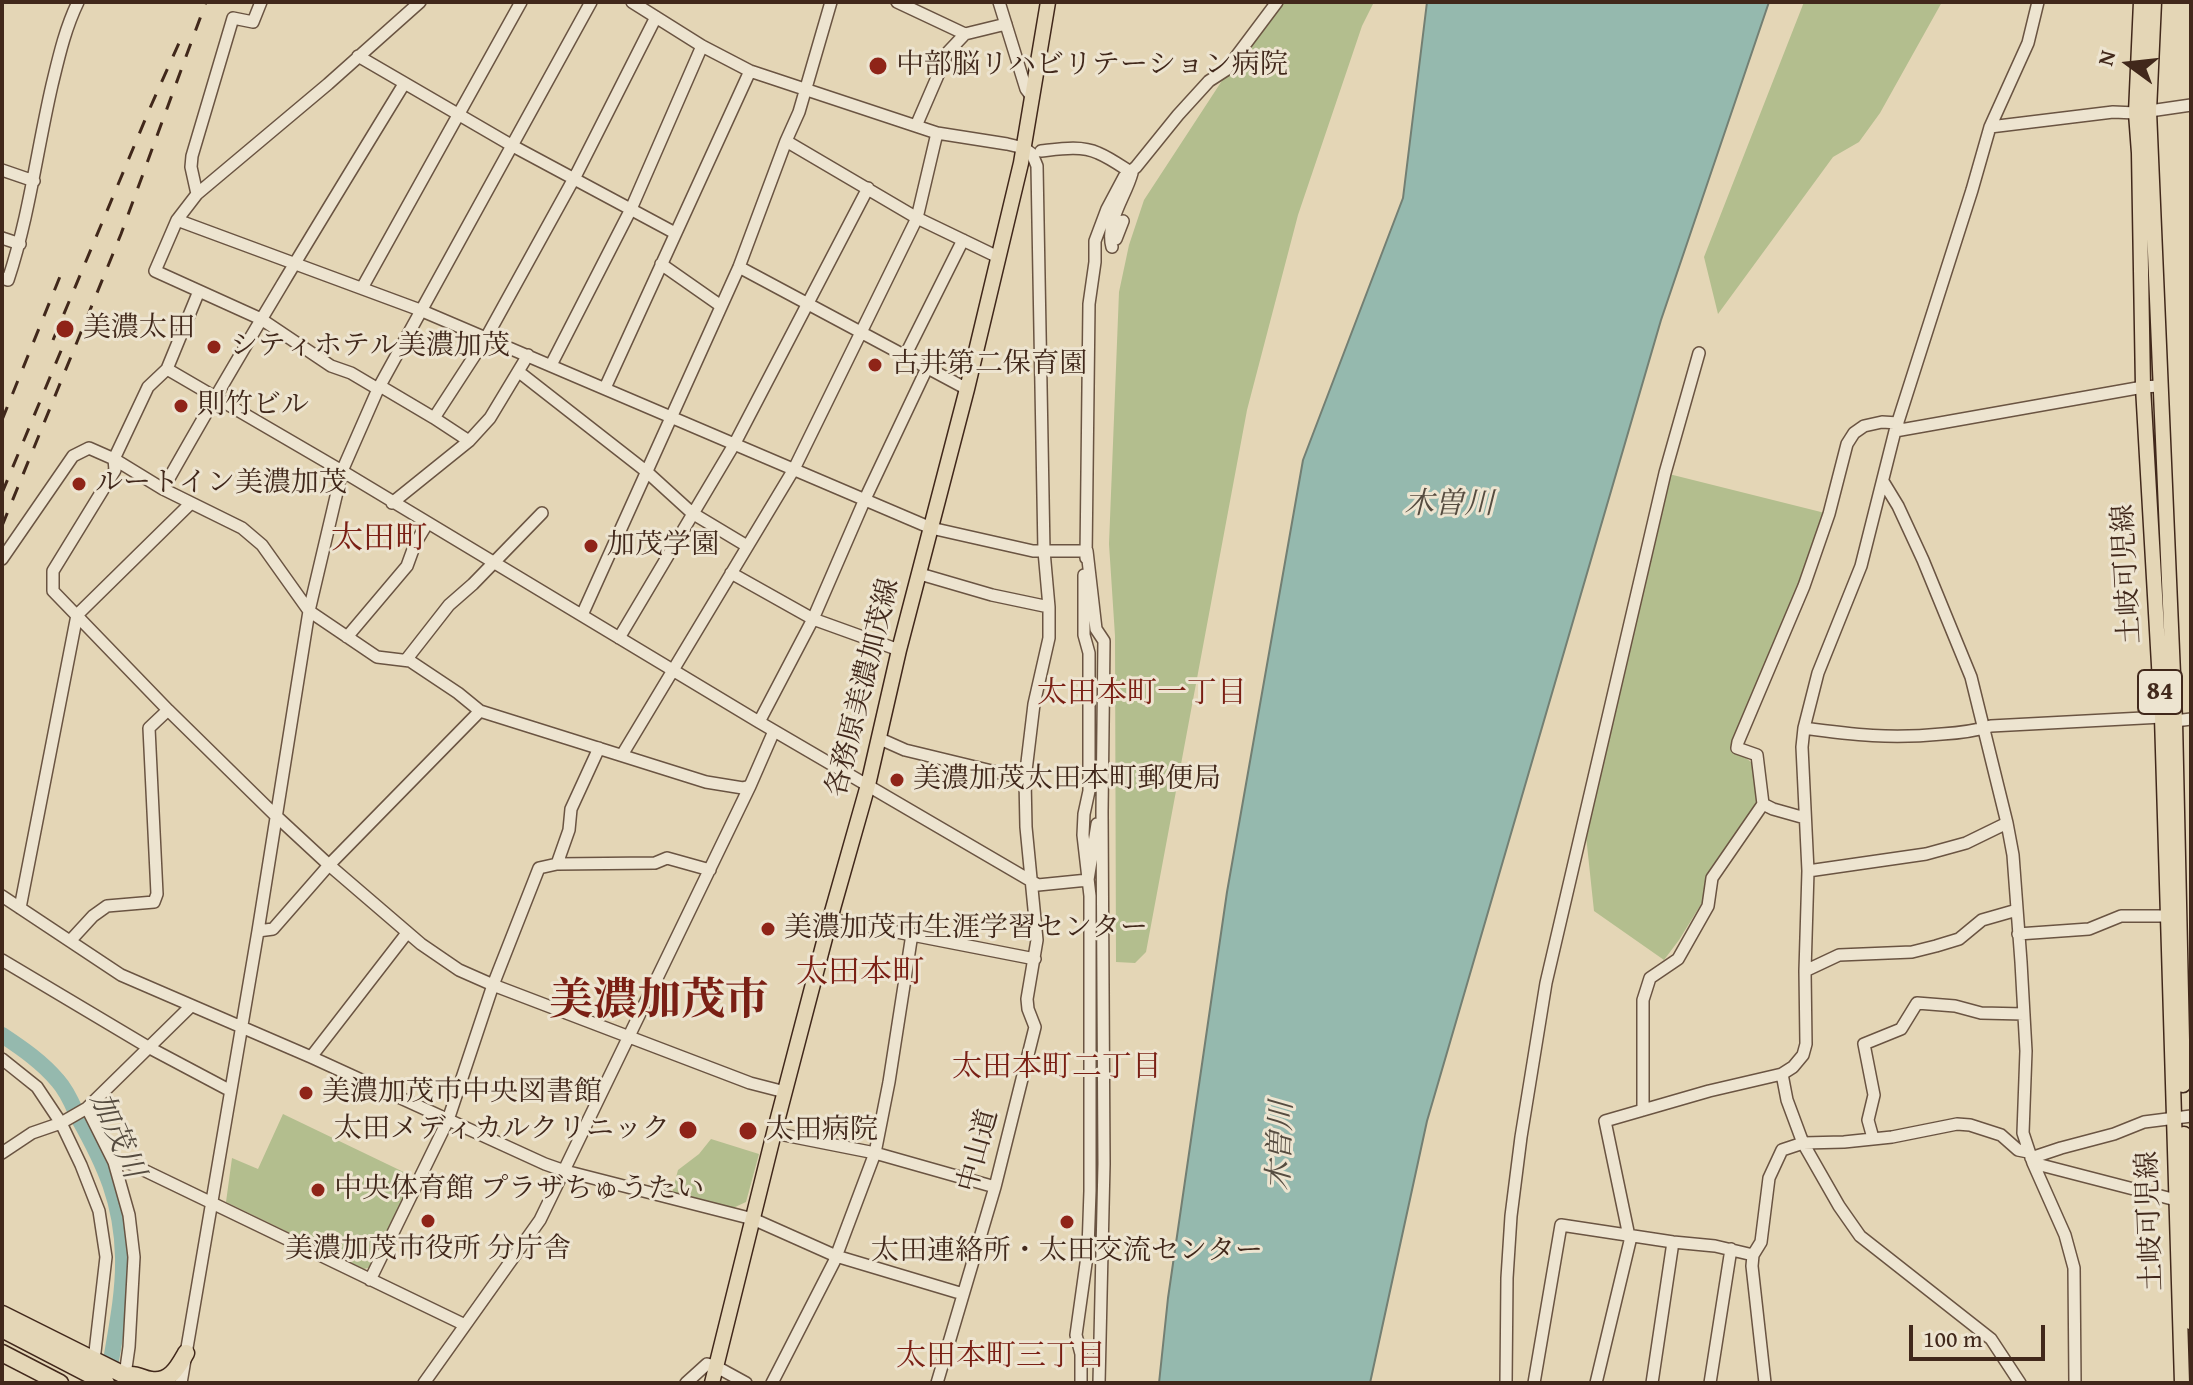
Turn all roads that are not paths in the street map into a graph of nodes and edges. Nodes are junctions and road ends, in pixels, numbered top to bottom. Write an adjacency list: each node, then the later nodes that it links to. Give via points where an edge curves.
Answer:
1 (78, 2): 37 (street, via 48,103)
2 (261, 2): 39 (street, via 253,22 233,18 192,156)
3 (420, 2): 19 (street)
4 (521, 2): 26 (street)
5 (591, 2): 31 (street)
6 (632, 2): 15 (street)
7 (831, 2): 22 (street)
8 (897, 2): 17 (street)
9 (999, 2): 16 (street)
10 (1048, 2): 23 (main road, 各務原美濃加茂線)
11 (1277, 2): 35 (street, via 1226,70 1209,81)
12 (2038, 2): 28 (street, via 2028,43)
13 (2141, 2): 25 (main road, 土岐可児線 / 84)
14 (2154, 2): 25 (main road, 土岐可児線 / 84)
15 (656, 17): 18 (street); 36 (street)
16 (1006, 24): 17 (street); 23 (street)
17 (965, 34): 27 (street, via 948,52)
18 (702, 46): 20 (street); 40 (street)
19 (358, 56): 21 (street); 39 (street)
20 (750, 71): 22 (street); 44 (street)
21 (404, 84): 26 (street); 49 (street)
22 (806, 90): 27 (street); 30 (street)
23 (1032, 97): 32 (main road, 各務原美濃加茂線)
24 (2191, 105): 25 (street)
25 (2142, 112): 28 (street); 68 (main road, 土岐可児線 / 84); 69 (main road, 土岐可児線 / 84)
26 (458, 115): 31 (street); 53 (street)
27 (916, 126): 29 (street)
28 (1990, 127): 76 (street)
29 (937, 133): 32 (street); 41 (street)
30 (786, 141): 38 (street); 51 (street)
31 (511, 145): 36 (street); 57 (street)
32 (1024, 148): 48 (main road, 各務原美濃加茂線); 93 (street, 中山道, via 1037,166)
33 (1041, 151): 35 (street, via 1086,150)
34 (2, 170): 37 (street)
35 (1132, 173): 43 (street, via 1110,238 1112,247); 94 (street, via 1124,177 1095,241 1089,304)
36 (574, 178): 40 (street); 60 (street)
37 (34, 181): 47 (street)
38 (868, 188): 41 (street); 55 (street)
39 (197, 194): 42 (street)
40 (631, 209): 44 (street); 64 (street)
41 (917, 218): 46 (street); 59 (street)
42 (177, 220): 49 (street); 54 (street, via 155,271)
43 (1123, 221)
44 (675, 233): 50 (street)
45 (2, 238): 47 (street)
46 (963, 240): 48 (street); 63 (street)
47 (20, 244): 52 (street, via 8,280)
48 (998, 257): 72 (main road, 各務原美濃加茂線)
49 (294, 263): 53 (street); 58 (street)
50 (661, 264): 56 (street); 71 (street)
51 (739, 267): 55 (street); 56 (street)
52 (2, 278)
53 (362, 288): 57 (street)
54 (199, 291): 58 (street); 66 (street)
55 (807, 303): 59 (street); 78 (street)
56 (721, 306): 74 (street)
57 (420, 310): 60 (street); 70 (street)
58 (261, 319): 70 (street, via 331,366); 73 (street)
59 (862, 333): 63 (street); 80 (street)
60 (486, 338): 62 (street); 75 (street)
61 (1699, 353): 203 (street, via 1665,473 1546,983 1511,1216)
62 (528, 355): 64 (street); 67 (street)
63 (905, 356): 65 (street)
64 (551, 365): 71 (street)
65 (927, 368): 72 (street); 85 (street)
66 (167, 369): 73 (street); 79 (street, via 148,387)
67 (519, 372): 77 (street); 82 (street)
68 (2159, 386): 69 (street); 111 (main road, 土岐可児線 / 84)
69 (2143, 387): 76 (street); 111 (main road, 土岐可児線 / 84)
70 (379, 388): 75 (street); 81 (street)
71 (605, 388): 74 (street)
72 (967, 389): 91 (main road, 各務原美濃加茂線)
73 (215, 397): 81 (street); 84 (street)
74 (672, 417): 78 (street); 82 (street)
75 (434, 418): 77 (street)
76 (1897, 427): 83 (street); 123 (street, via 1882,422 1864,426 1847,444 1804,586 1738,742 1737,748 1757,755)
77 (469, 441): 87 (street)
78 (735, 443): 80 (street); 89 (street)
79 (114, 459): 84 (street); 95 (street, via 89,448 73,456); 101 (street, via 115,470 53,571 53,591)
80 (794, 469): 85 (street); 92 (street)
81 (342, 471): 87 (street); 100 (street)
82 (647, 472): 89 (street); 102 (street)
83 (1884, 483): 114 (street); 115 (street, via 1911,533 1971,677)
84 (163, 489): 86 (street)
85 (865, 499): 91 (street); 103 (street)
86 (191, 503): 100 (street, via 242,528 262,545); 101 (street)
87 (392, 503): 90 (street)
88 (542, 513): 96 (street)
89 (692, 513): 92 (street); 105 (street)
90 (427, 524): 96 (street); 104 (street, via 407,566)
91 (931, 528): 93 (street); 98 (main road, 各務原美濃加茂線)
92 (747, 546): 97 (street)
93 (1044, 551): 94 (street); 99 (street, 中山道)
94 (1087, 551): 124 (street, via 1096,629 1104,641); 132 (street, via 1089,791 1083,835)
95 (2, 559)
96 (493, 563): 102 (street); 107 (street, via 449,605)
97 (731, 573): 103 (street); 108 (street)
98 (920, 574): 99 (street); 106 (main road, 各務原美濃加茂線)
99 (1049, 607): 120 (street, 中山道, via 1049,638)
100 (309, 611): 104 (street); 125 (street)
101 (77, 615): 109 (street); 135 (street)
102 (582, 615): 105 (street)
103 (813, 619): 106 (street); 113 (street)
104 (347, 637): 107 (street, via 377,657)
105 (619, 638): 108 (street)
106 (899, 650): 117 (main road, 各務原美濃加茂線)
107 (406, 660): 110 (street)
108 (672, 669): 113 (street); 119 (street)
109 (168, 710): 125 (street); 143 (street, via 149,728 154,902 107,906)
110 (480, 711): 118 (street); 129 (street)
111 (2168, 719): 112 (street); 115 (street); 137 (main road, 土岐可児線 / 84)
112 (2191, 719)
113 (759, 722): 116 (street)
114 (1804, 728): 115 (street, via 1875,737); 126 (street)
115 (1983, 729): 127 (street)
116 (774, 731): 121 (street); 122 (street)
117 (878, 738): 120 (street, via 905,750); 121 (main road, 各務原美濃加茂線)
118 (599, 748): 119 (street); 128 (street, via 571,809)
119 (622, 755): 122 (street, via 706,782)
120 (1025, 779): 133 (street, 中山道)
121 (868, 785): 133 (street); 138 (main road, 各務原美濃加茂線)
122 (750, 786): 130 (street)
123 (1763, 804): 126 (street); 159 (street, via 1712,878 1708,906 1678,959 1650,978 1643,1000)
124 (1102, 812): 132 (street); 202 (street)
125 (275, 815): 129 (street); 139 (street)
126 (1805, 818): 131 (street)
127 (2007, 823): 131 (street, via 1966,843 1926,854); 136 (street)
128 (557, 864): 130 (street, via 655,863 667,858); 147 (street, via 539,868)
129 (329, 865): 139 (street, via 273,929); 140 (street)
130 (710, 870): 151 (street)
131 (1808, 871): 146 (street)
132 (1088, 880): 133 (street); 201 (street, via 1090,1191 1076,1335)
133 (1032, 882): 144 (street, 中山道)
134 (2, 896): 135 (street)
135 (20, 908): 143 (street)
136 (2017, 910): 142 (street); 146 (street, via 1982,920 1959,939 1936,946 1839,955)
137 (2180, 915): 142 (street, via 2121,916 2089,929); 160 (main road, 土岐可児線 / 84)
138 (830, 919): 141 (street); 157 (main road, 各務原美濃加茂線)
139 (258, 931): 150 (street)
140 (407, 933): 147 (street, via 459,970); 153 (street)
141 (912, 934): 144 (street); 167 (street)
142 (2018, 934): 149 (street)
143 (70, 941): 148 (street, via 121,975)
144 (1035, 959): 171 (street, 中山道, via 1027,999 1035,1034)
145 (2, 960): 152 (street)
146 (1805, 971): 155 (street, via 1806,1044 1803,1055)
147 (493, 985): 151 (street); 161 (street)
148 (191, 1006): 150 (street); 152 (street)
149 (2024, 1014): 164 (street, via 1917,1003 1901,1029 1864,1044 1874,1095 1868,1120); 168 (street, via 2023,1133)
150 (241, 1026): 153 (street); 156 (street)
151 (629, 1036): 157 (street); 170 (street)
152 (148, 1047): 156 (street); 158 (street)
153 (311, 1057): 161 (street)
154 (2, 1059): 162 (street, via 37,1087)
155 (1782, 1074): 159 (street); 165 (street)
156 (229, 1090): 173 (street)
157 (785, 1092): 163 (main road, 各務原美濃加茂線)
158 (87, 1108): 162 (street); 169 (street)
159 (1643, 1110): 175 (street, via 1605,1121)
160 (2183, 1117): 168 (street, via 2144,1122); 172 (main road, 土岐可児線 / 84)
161 (448, 1120): 170 (street); 180 (street)
162 (61, 1123): 166 (street, via 32,1133); 191 (street, via 99,1211)
163 (774, 1133): 167 (street); 174 (main road, 各務原美濃加茂線)
164 (1873, 1138): 165 (street); 168 (street, via 1970,1125 2001,1135)
165 (1803, 1143): 178 (street, via 1777,1157 1761,1242); 209 (street, via 1860,1236 1991,1339)
166 (2, 1153)
167 (875, 1153): 171 (street); 179 (street)
168 (2031, 1158): 172 (street); 210 (street, via 2074,1268)
169 (114, 1162): 173 (street, via 129,1163); 191 (street, via 134,1257 129,1347)
170 (565, 1171): 174 (street); 185 (street, via 540,1220)
171 (995, 1187): 181 (street, 中山道)
172 (2186, 1201): 184 (main road, 土岐可児線 / 84); 211 (main road, 土岐可児線 / 84)
173 (211, 1203): 180 (street); 188 (street)
174 (753, 1219): 179 (street); 190 (main road, 各務原美濃加茂線)
175 (1627, 1235): 176 (street); 204 (street, via 1561,1225); 205 (street, via 1630,1241)
176 (1673, 1242): 177 (street); 206 (street)
177 (1731, 1249): 178 (street); 207 (street)
178 (1753, 1255): 208 (street)
179 (836, 1256): 181 (street); 199 (street)
180 (370, 1280): 185 (street)
181 (963, 1294): 200 (street, 中山道)
182 (2, 1303): 191 (highway)
183 (2, 1314): 191 (highway)
184 (2191, 1322)
185 (465, 1325): 195 (street)
186 (2, 1326): 191 (highway)
187 (2, 1353): 193 (highway)
188 (186, 1353): 191 (highway, via 174,1374 162,1379); 194 (street)
189 (2, 1362): 192 (highway)
190 (715, 1366): 196 (street, via 707,1364); 197 (main road, 各務原美濃加茂線); 198 (street)
191 (114, 1373)
192 (43, 1383)
193 (60, 1383)
194 (181, 1383)
195 (424, 1383)
196 (686, 1383)
197 (712, 1383)
198 (746, 1383)
199 (772, 1383)
200 (937, 1383)
201 (1081, 1383)
202 (1099, 1383)
203 (1506, 1383)
204 (1534, 1383)
205 (1596, 1383)
206 (1652, 1383)
207 (1710, 1383)
208 (1765, 1383)
209 (2020, 1383)
210 (2075, 1383)
211 (2182, 1383)

